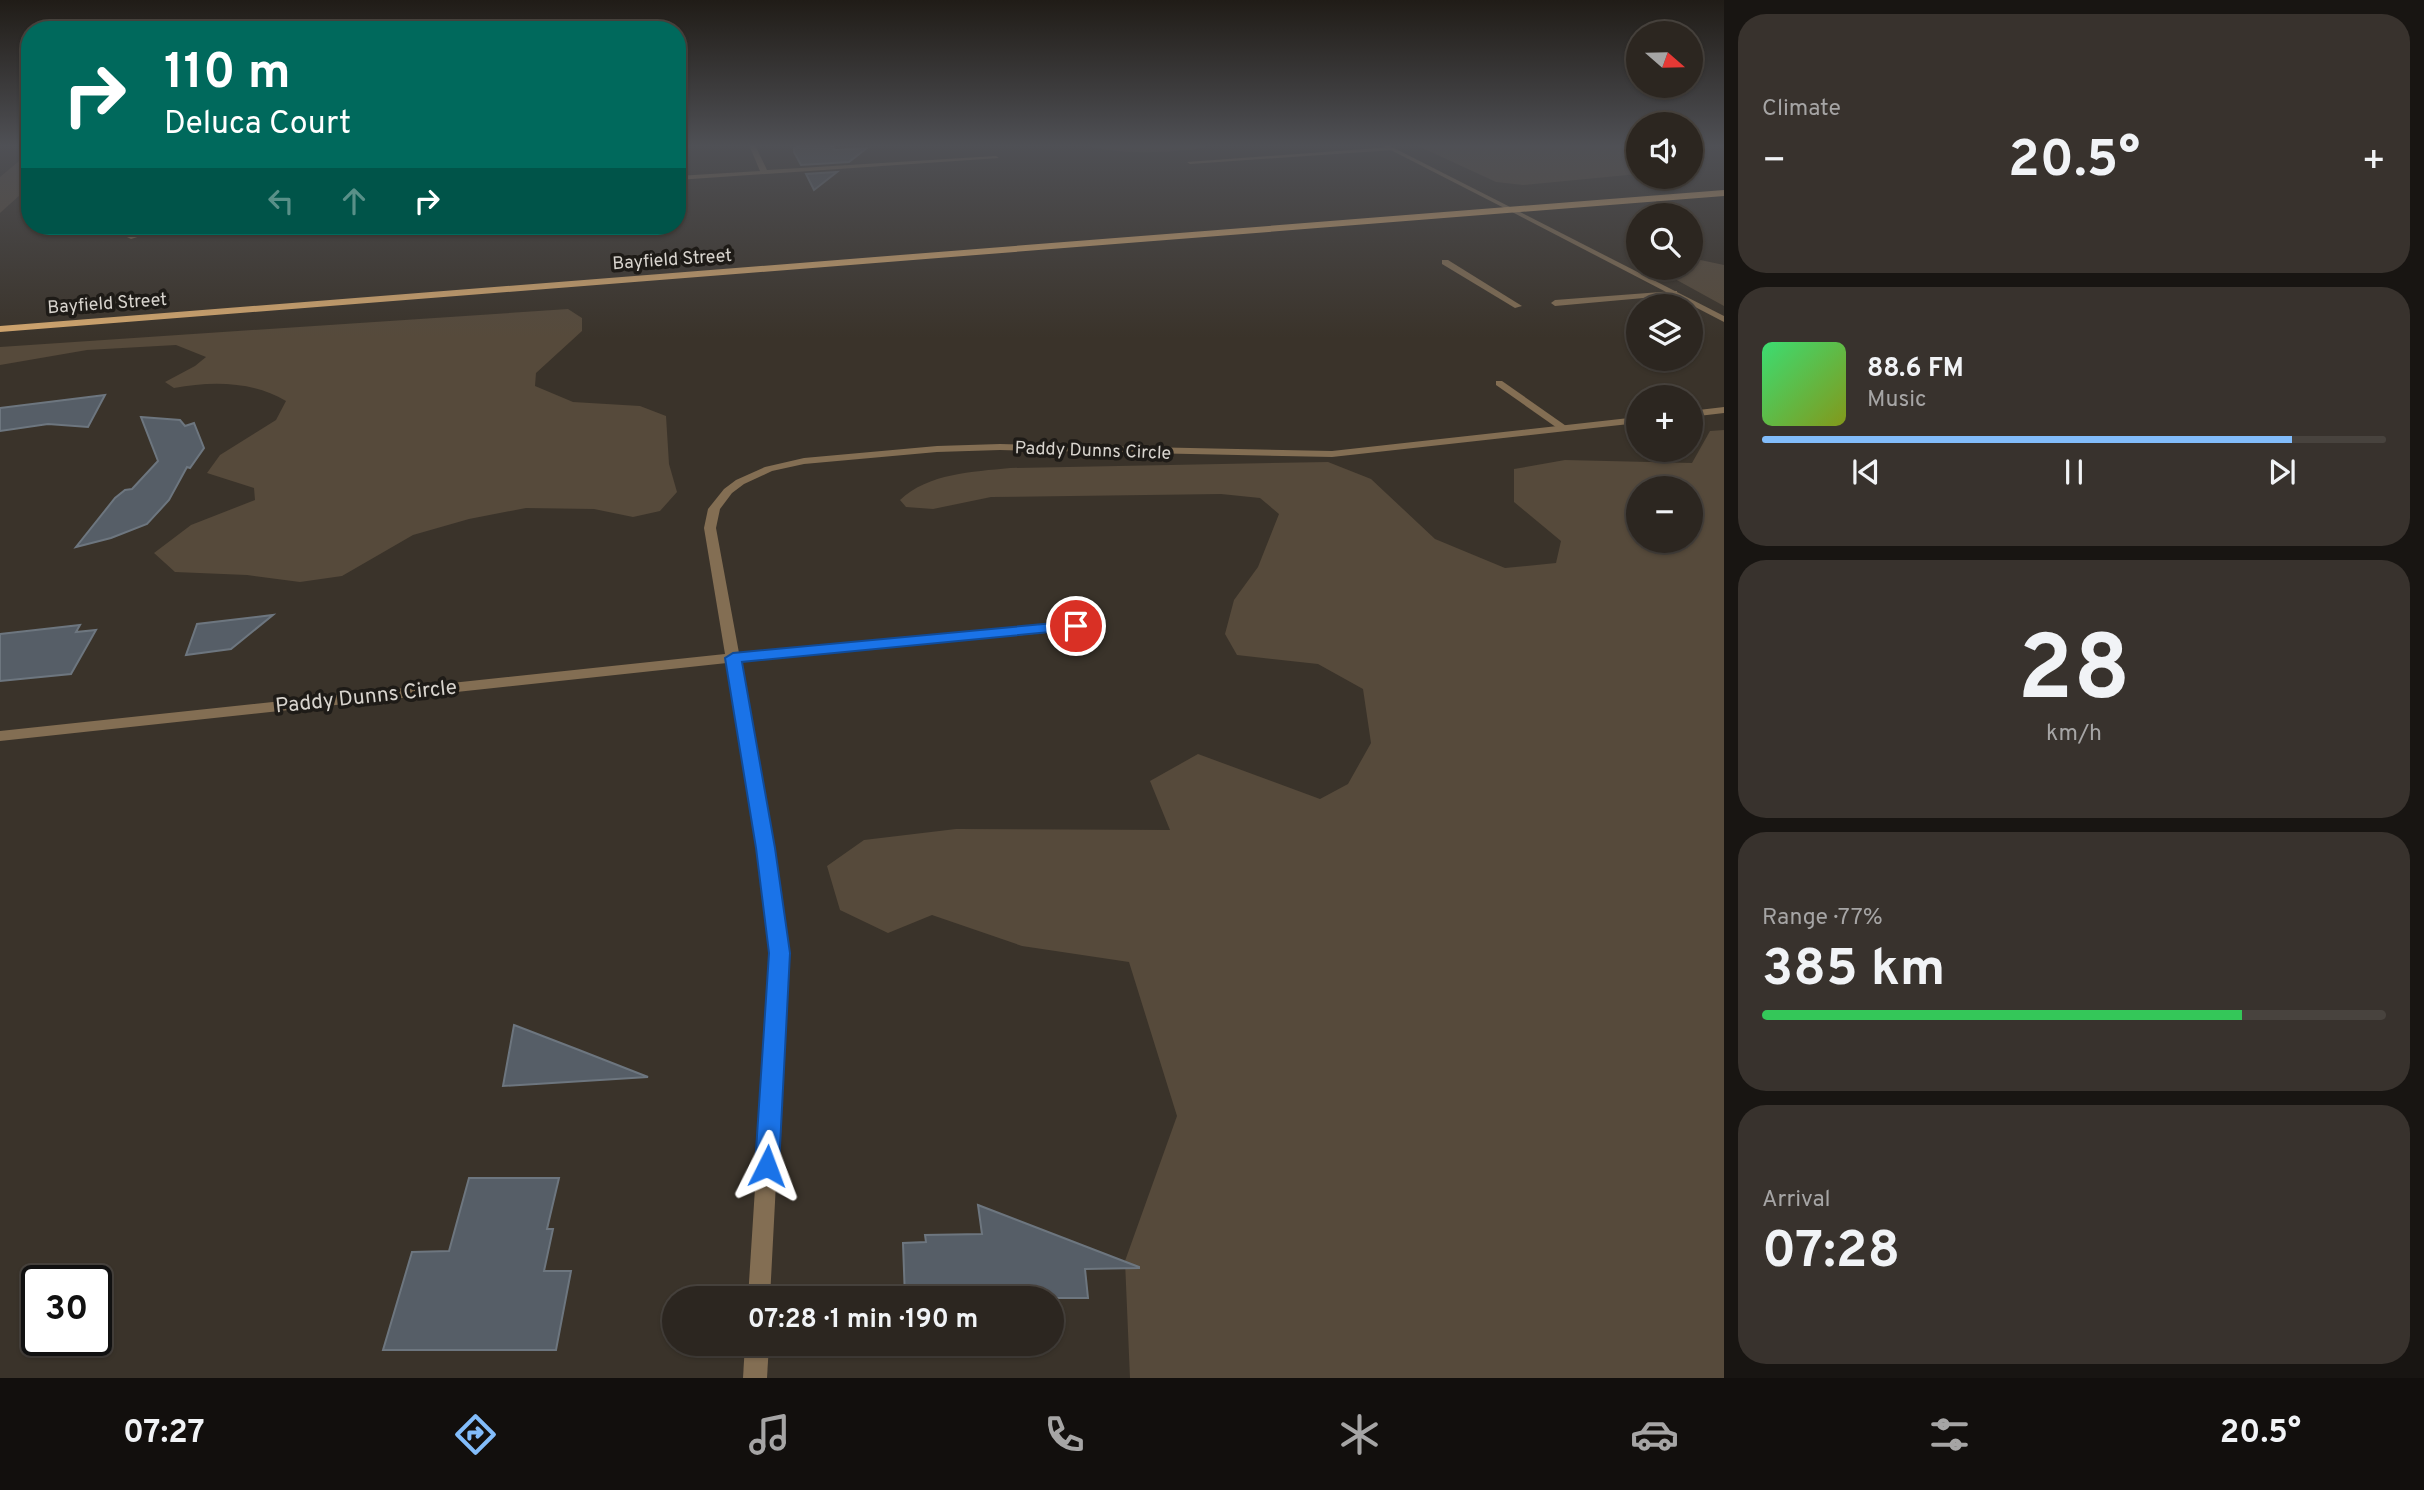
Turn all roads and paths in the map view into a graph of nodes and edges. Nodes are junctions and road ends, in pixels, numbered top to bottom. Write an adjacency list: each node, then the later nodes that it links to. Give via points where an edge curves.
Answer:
1 (1511, 209): 3 (street)
2 (1534, 209): 3 (main road, Bayfield Street)
3 (1514, 211): 7 (street); 11 (main road, Bayfield Street)
4 (138, 235): 5 (street)
5 (131, 237)
6 (1446, 262): 9 (street)
7 (1674, 293): 8 (street); 10 (street)
8 (1555, 303)
9 (1518, 306)
10 (1724, 319)
11 (0, 329)
12 (1499, 383): 16 (street)
13 (1724, 410): 14 (street)
14 (1703, 412)
15 (1626, 421): 16 (street, Paddy Dunns Circle)
16 (1564, 428): 18 (street, Paddy Dunns Circle, via 1332,454 962,448 804,461 769,469 729,491 714,509 710,528)
17 (1076, 626): 18 (street)
18 (733, 658): 19 (street, Paddy Dunns Circle); 20 (street, Paddy Dunns Circle, via 779,953)
19 (0, 736)
20 (761, 1286)
21 (756, 1356): 22 (street)
22 (755, 1378)

